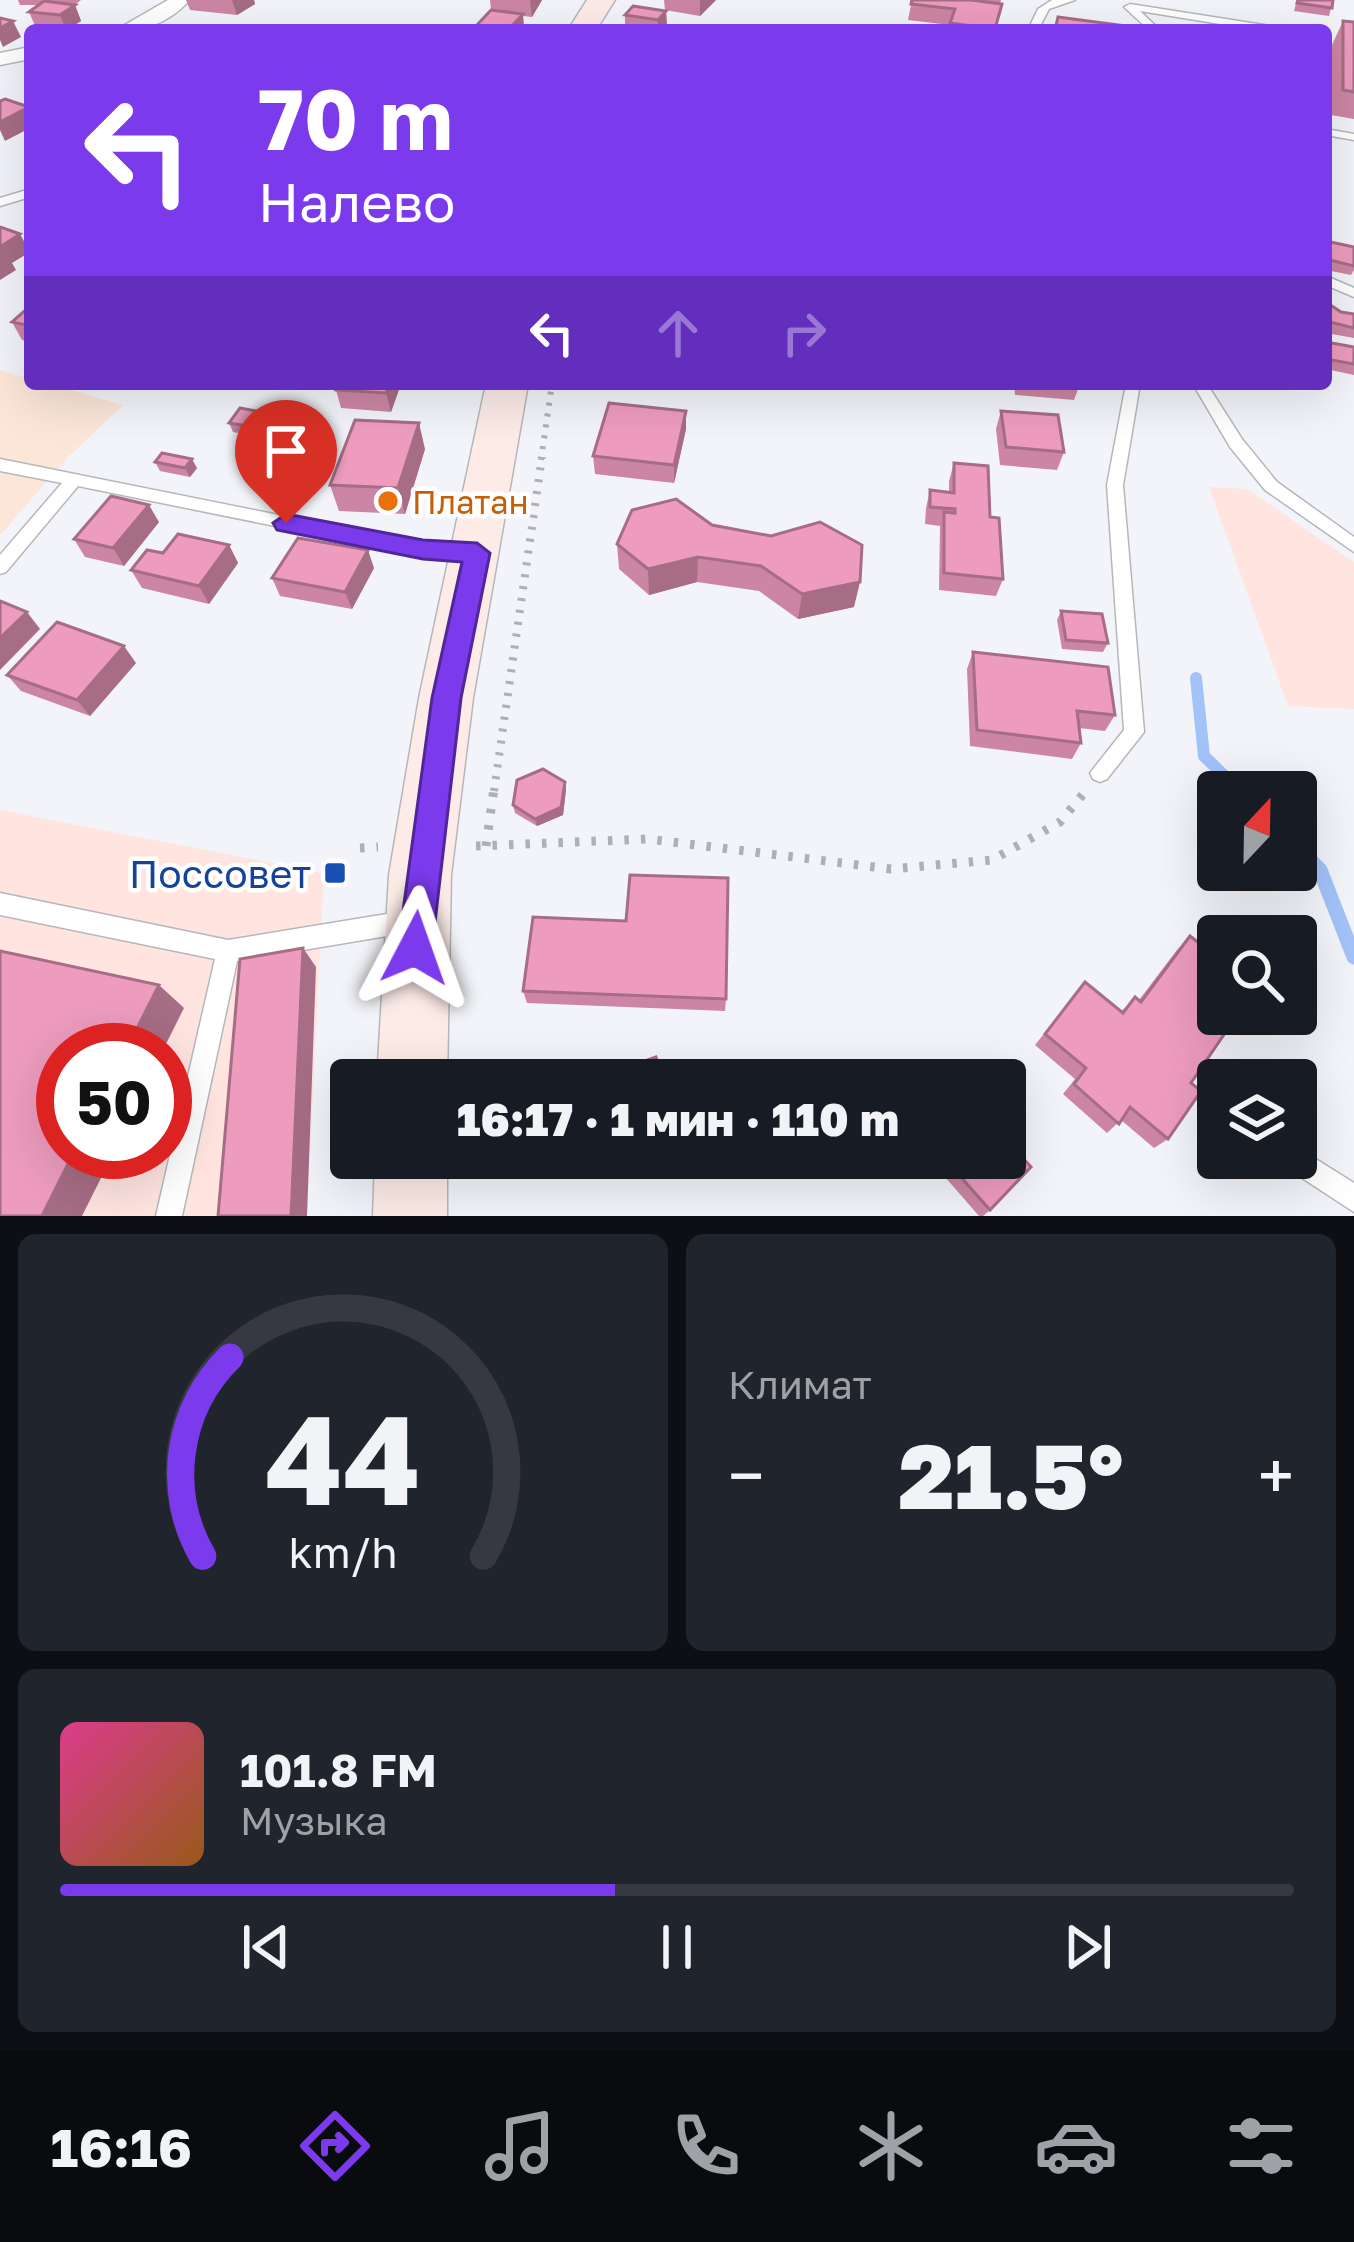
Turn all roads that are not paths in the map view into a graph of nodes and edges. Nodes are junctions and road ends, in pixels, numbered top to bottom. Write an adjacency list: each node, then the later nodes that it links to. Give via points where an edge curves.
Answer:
1 (180, 0): 4 (street)
2 (1070, 0): 5 (lane, via 1050,2)
3 (1125, 4): 6 (lane); 7 (lane)
4 (143, 24)
5 (1034, 24)
6 (1148, 24)
7 (1241, 24)
8 (506, 390): 14 (main road)
9 (1131, 390): 16 (lane, via 1115,485 1134,732)
10 (1204, 390): 13 (lane, via 1271,485)
11 (0, 465): 12 (lane)
12 (72, 482): 14 (lane, via 423,550); 15 (lane)
13 (1354, 546)
14 (477, 553): 18 (main road, via 446,698)
15 (0, 567)
16 (1100, 773)
17 (0, 904): 19 (lane)
18 (416, 920): 19 (lane); 20 (main road)
19 (228, 951): 24 (lane)
20 (413, 1059)
21 (1317, 1173): 23 (lane)
22 (411, 1179): 25 (main road)
23 (1354, 1199)
24 (169, 1216)
25 (410, 1216)

